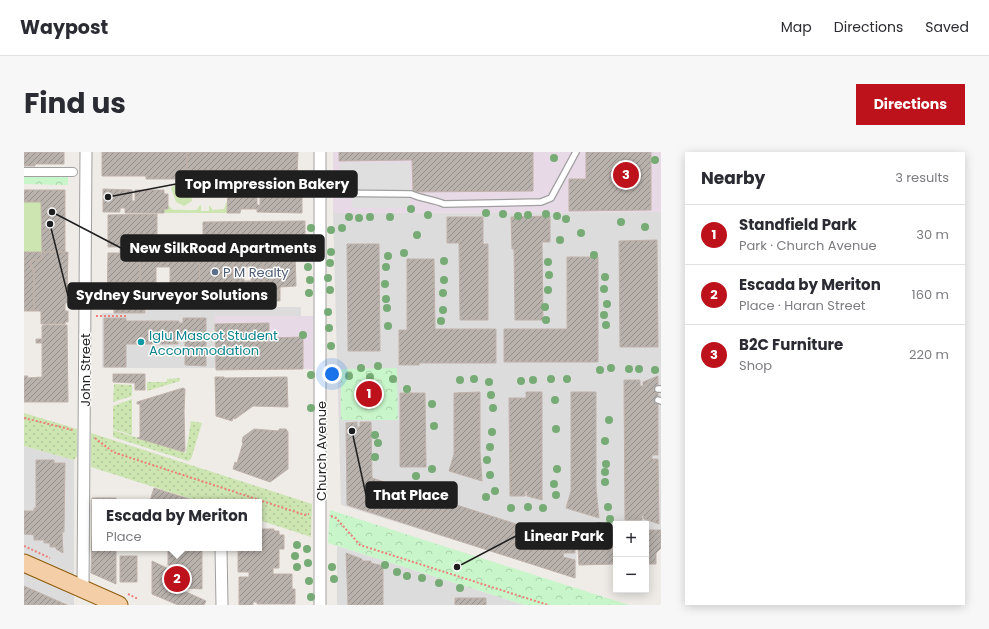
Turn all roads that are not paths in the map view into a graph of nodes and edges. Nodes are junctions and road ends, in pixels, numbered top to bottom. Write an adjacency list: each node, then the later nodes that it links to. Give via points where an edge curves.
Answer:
1 (86, 152): 9 (street, John Street)
2 (320, 152): 6 (street, Church Avenue)
3 (576, 152): 6 (lane, via 551,198 541,202 444,204 411,194)
4 (24, 172): 5 (street)
5 (73, 172)
6 (320, 194): 12 (street, Church Avenue)
7 (221, 551): 11 (street)
8 (24, 562): 9 (main road)
9 (83, 589): 10 (main road)
10 (119, 605)
11 (222, 605)
12 (320, 605)

